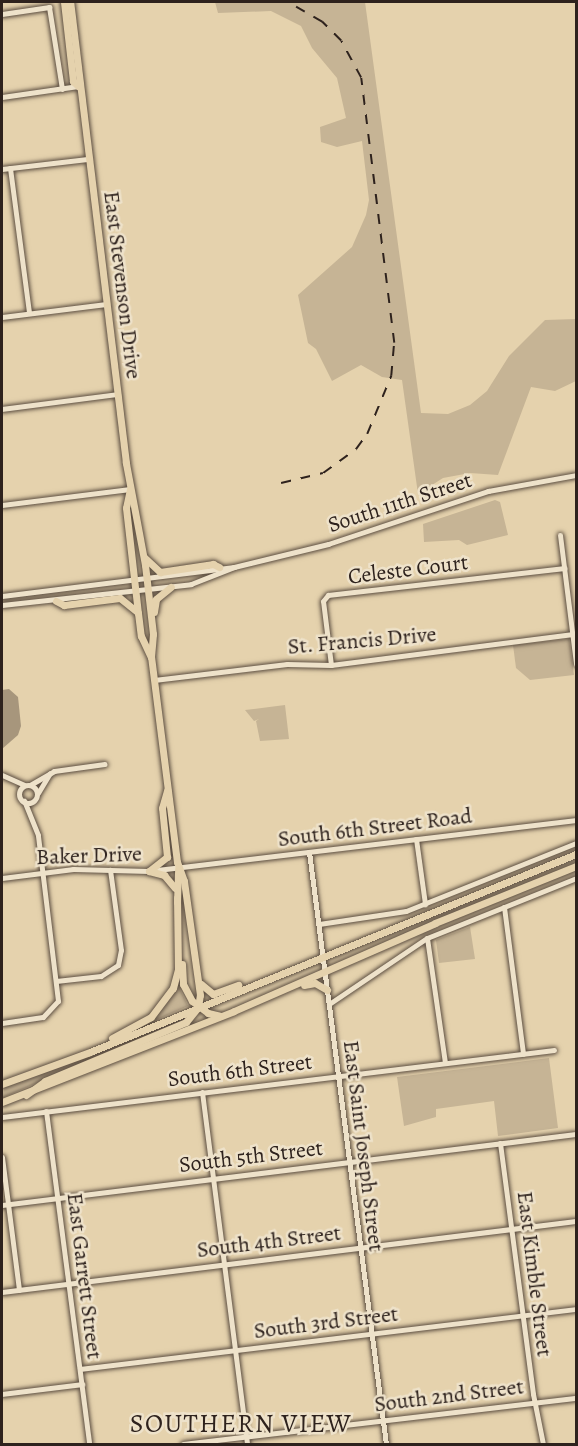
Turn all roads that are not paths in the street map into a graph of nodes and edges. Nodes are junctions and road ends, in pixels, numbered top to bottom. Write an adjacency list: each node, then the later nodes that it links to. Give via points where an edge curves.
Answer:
1 (64, 2): 4 (main road, East Stevenson Drive, via 73,81)
2 (70, 2): 4 (main road, East Stevenson Drive, via 82,77)
3 (2, 14): 5 (street, via 49,7)
4 (78, 86): 5 (street); 7 (main road, East Stevenson Drive)
5 (62, 89): 6 (street)
6 (2, 97)
7 (87, 159): 8 (street); 10 (main road, East Stevenson Drive)
8 (10, 168): 9 (street); 11 (street)
9 (2, 169)
10 (106, 304): 11 (street); 13 (main road, East Stevenson Drive)
11 (28, 313): 12 (street)
12 (2, 317)
13 (118, 394): 14 (street); 16 (main road, East Stevenson Drive)
14 (2, 409)
15 (576, 475): 21 (street, South 11th Street, via 488,491 328,544)
16 (130, 489): 17 (street); 19 (main road, East Stevenson Drive, via 137,507); 24 (main road, East Stevenson Drive, via 126,508)
17 (2, 505)
18 (560, 535): 22 (street)
19 (143, 553): 20 (main road, via 151,567 160,572 213,564); 23 (main road, East Stevenson Drive)
20 (219, 567): 21 (street, South 11th Street); 23 (street, South 11th Street)
21 (234, 567): 25 (street, South 11th Street, via 211,579)
22 (564, 568): 32 (street); 35 (street, Celeste Court, via 328,595 323,601)
23 (146, 579): 24 (street, South 11th Street); 26 (main road, East Stevenson Drive)
24 (134, 580): 27 (main road, East Stevenson Drive); 28 (street, South 11th Street)
25 (171, 587): 26 (street, South 11th Street); 33 (main road, via 154,603 157,639)
26 (147, 590): 27 (street, South 11th Street); 33 (main road, East Stevenson Drive)
27 (136, 591): 29 (street, South 11th Street); 31 (main road, East Stevenson Drive)
28 (2, 596)
29 (56, 601): 30 (street, South 11th Street); 31 (main road, via 64,605 120,598)
30 (2, 605)
31 (138, 613): 33 (main road, East Stevenson Drive, via 141,636)
32 (573, 634): 34 (street); 35 (street, St. Francis Drive)
33 (151, 652): 36 (main road, East Stevenson Drive)
34 (576, 664)
35 (331, 665): 36 (street, St. Francis Drive, via 287,664)
36 (154, 680): 41 (main road, East Stevenson Drive)
37 (105, 764): 38 (street)
38 (51, 772): 40 (street); 42 (street)
39 (4, 777): 40 (street); 43 (street)
40 (28, 785): 42 (street); 43 (street)
41 (168, 788): 51 (main road, East Stevenson Drive); 53 (main road, via 162,808 167,857)
42 (36, 796): 43 (street); 45 (street)
43 (22, 799): 45 (street)
44 (576, 820): 46 (street, South 6th Street Road)
45 (34, 822): 54 (street)
46 (416, 839): 48 (street, South 6th Street Road); 58 (street)
47 (576, 843): 58 (street)
48 (309, 852): 51 (street, South 6th Street Road); 60 (street, East Saint Joseph Street)
49 (576, 854): 62 (main road)
50 (576, 867): 64 (main road)
51 (178, 868): 53 (street, Baker Drive); 57 (main road, East Stevenson Drive); 66 (main road, East Stevenson Drive, via 184,881)
52 (110, 870): 53 (street, Baker Drive); 54 (street, Baker Drive); 65 (street, via 121,950 118,964 101,976)
53 (149, 871): 57 (main road, via 166,876)
54 (43, 873): 55 (street, Baker Drive); 65 (street)
55 (2, 878)
56 (576, 878): 59 (street)
57 (177, 895): 70 (main road, East Stevenson Drive, via 183,984); 74 (main road, via 177,969 170,994 151,1017)
58 (425, 904): 60 (street, via 389,914)
59 (504, 907): 61 (street); 75 (street)
60 (319, 924): 62 (street, East Saint Joseph Street)
61 (427, 938): 69 (street); 76 (street)
62 (323, 957): 63 (main road); 64 (street, East Saint Joseph Street)
63 (292, 968): 66 (main road, via 269,972 213,994); 70 (main road)
64 (325, 971): 67 (street, East Saint Joseph Street); 68 (main road)
65 (56, 981): 72 (street, via 56,1005 40,1018)
66 (200, 982): 70 (main road, East Stevenson Drive)
67 (327, 990): 68 (main road, via 308,983); 69 (street, East Saint Joseph Street)
68 (251, 1004): 71 (main road)
69 (328, 1004): 77 (street, East Saint Joseph Street)
70 (198, 1007): 71 (main road); 74 (main road); 80 (main road, via 180,1025 45,1081)
71 (224, 1016): 80 (main road)
72 (2, 1023)
73 (554, 1050): 75 (street, South 6th Street)
74 (90, 1052): 78 (main road)
75 (523, 1054): 76 (street, South 6th Street)
76 (445, 1063): 77 (street, South 6th Street)
77 (337, 1076): 79 (street, South 6th Street); 87 (street, East Saint Joseph Street)
78 (2, 1084)
79 (202, 1092): 82 (street, South 6th Street); 88 (street)
80 (26, 1095): 81 (main road)
81 (2, 1102)
82 (46, 1111): 83 (street, South 6th Street); 89 (street, East Garrett Street)
83 (2, 1117)
84 (576, 1134): 85 (street, South 5th Street)
85 (500, 1143): 87 (street, South 5th Street); 92 (street, East Kimble Street)
86 (2, 1157): 90 (street)
87 (348, 1161): 88 (street, South 5th Street); 93 (street, East Saint Joseph Street)
88 (212, 1178): 89 (street, South 5th Street); 94 (street)
89 (57, 1197): 90 (street, South 5th Street); 95 (street, East Garrett Street)
90 (5, 1204): 96 (street)
91 (576, 1221): 92 (street, South 4th Street)
92 (511, 1230): 93 (street, South 4th Street); 99 (street, East Kimble Street)
93 (360, 1248): 94 (street, South 4th Street); 100 (street, East Saint Joseph Street)
94 (224, 1264): 95 (street, South 4th Street); 101 (street)
95 (69, 1283): 96 (street, South 4th Street); 102 (street, East Garrett Street)
96 (19, 1290): 97 (street, South 4th Street)
97 (2, 1292)
98 (576, 1309): 99 (street, South 3rd Street)
99 (522, 1316): 100 (street, South 3rd Street); 106 (street, East Kimble Street)
100 (371, 1334): 101 (street, South 3rd Street); 107 (street, East Saint Joseph Street)
101 (235, 1351): 102 (street, South 3rd Street); 108 (street)
102 (80, 1369): 103 (street, East Garrett Street)
103 (82, 1384): 104 (street); 109 (street, East Garrett Street)
104 (2, 1394)
105 (576, 1398): 106 (street, South 2nd Street)
106 (535, 1403): 107 (street, South 2nd Street); 113 (street, East Kimble Street)
107 (383, 1421): 108 (street, South 2nd Street); 112 (street, East Saint Joseph Street)
108 (246, 1437): 110 (street, South 2nd Street); 111 (street)
109 (89, 1444)
110 (183, 1444)
111 (247, 1444)
112 (386, 1444)
113 (543, 1444)

